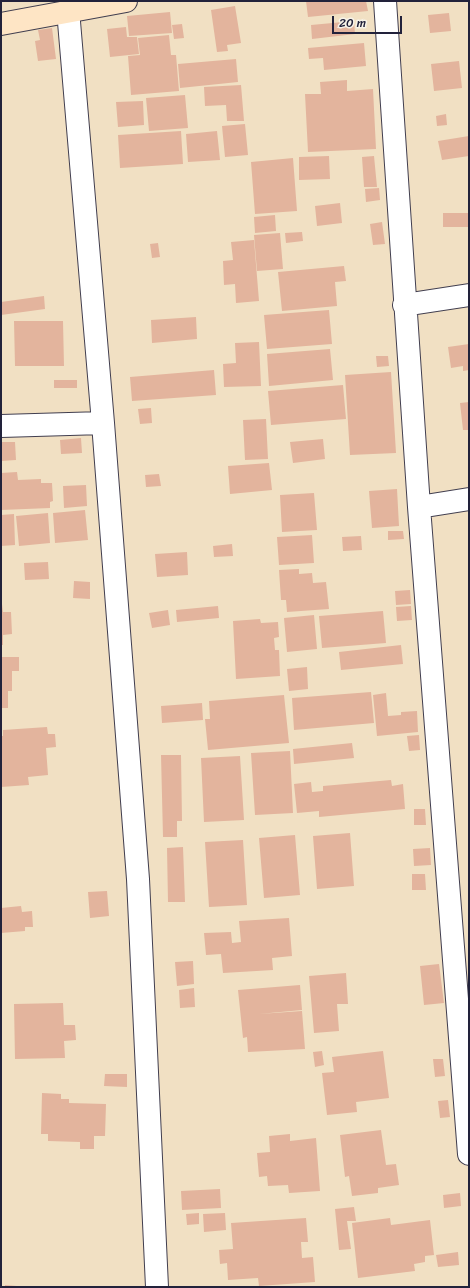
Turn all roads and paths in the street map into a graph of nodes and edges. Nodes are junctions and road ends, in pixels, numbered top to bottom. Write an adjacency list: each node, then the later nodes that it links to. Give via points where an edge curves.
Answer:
1 (126, 1): 3 (street)
2 (385, 1): 6 (street)
3 (68, 10): 4 (street); 7 (street)
4 (1, 24)
5 (469, 296): 6 (street)
6 (404, 305): 10 (street)
7 (103, 423): 8 (street); 12 (street, via 138,880)
8 (1, 426)
9 (469, 499): 10 (street)
10 (419, 506): 11 (street)
11 (469, 1154)
12 (157, 1287)

